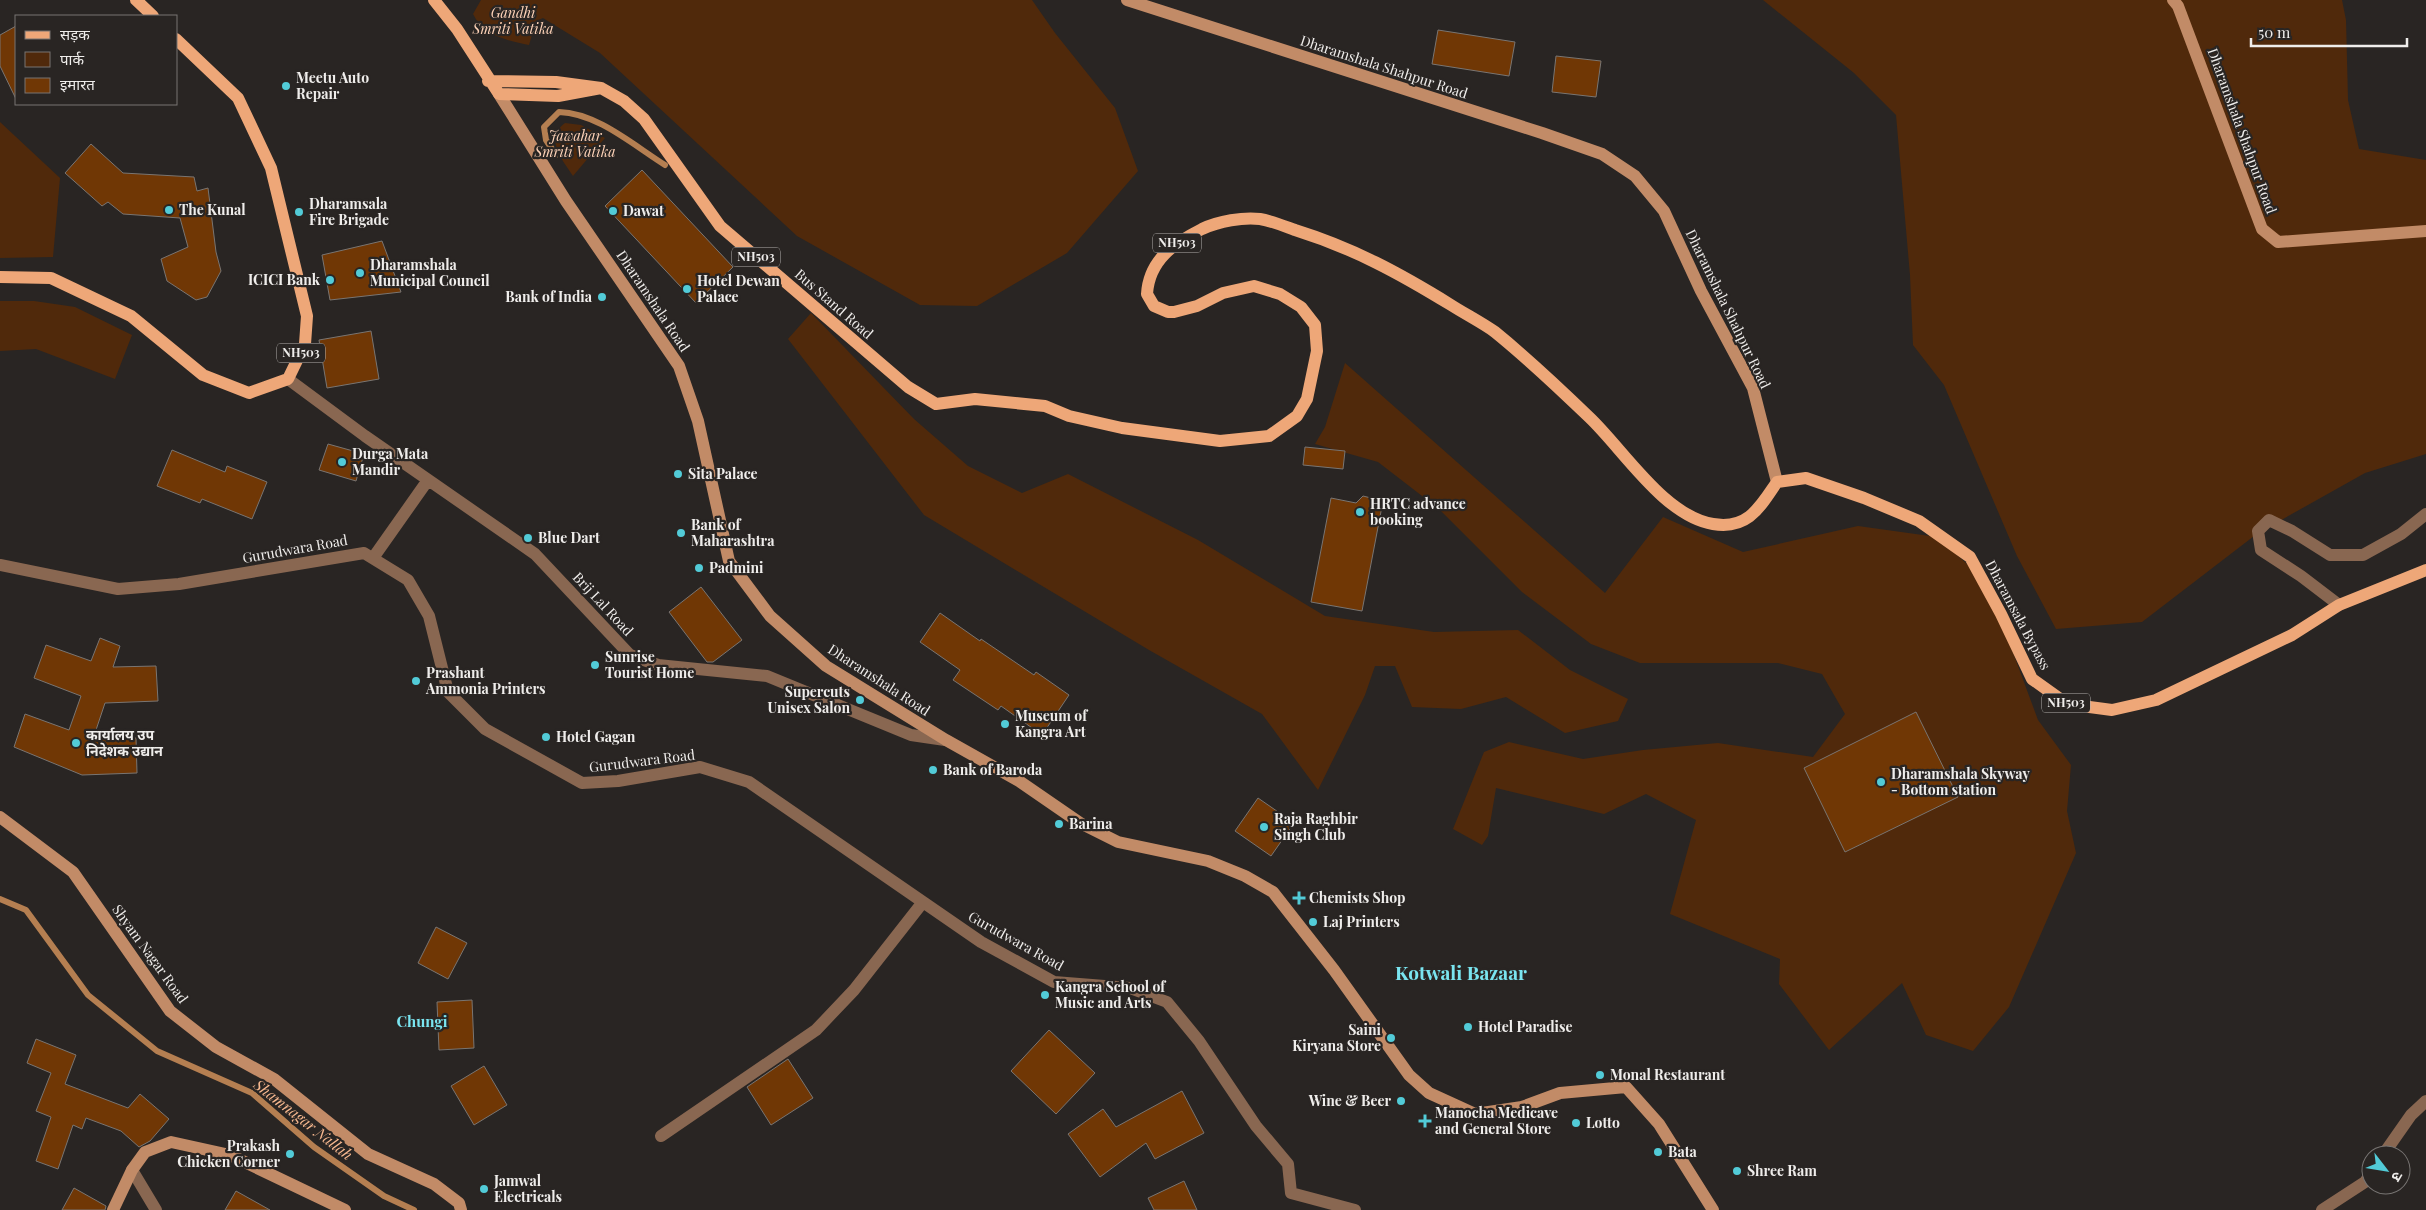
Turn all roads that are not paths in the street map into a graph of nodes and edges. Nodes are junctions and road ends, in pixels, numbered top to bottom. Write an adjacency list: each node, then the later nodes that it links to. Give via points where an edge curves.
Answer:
1 (136, 0): 5 (main road)
2 (434, 0): 7 (main road, via 457,29)
3 (1127, 0): 14 (main road, Dharamshala Shahpur Road, via 1551,136 1602,154 1635,176 1664,211 1701,291 1753,388)
4 (2173, 0): 10 (main road, Dharamshala Shahpur Road, via 2206,75 2262,229 2278,242)
5 (152, 15)
6 (178, 41): 12 (main road, NH503, via 238,98 271,168 307,316 305,344)
7 (488, 81): 8 (main road, Bus Stand Road / NH503, via 556,82); 9 (main road)
8 (601, 88): 9 (main road, via 558,96); 14 (main road, Bus Stand Road / NH503, via 624,101 644,119 720,226 908,387 936,404 975,399 1045,406 1069,416 1122,428 1220,441 1269,436 1297,416 1307,399 1317,352 1315,325 1310,316 1280,294 1254,286 1224,293 1197,306 1174,312 1154,306 1147,294 1152,270 1181,240 1206,227 1236,220 1261,219 1331,242 1393,269 1493,331 1590,418 1649,484 1683,511 1712,524 1736,525 1756,512)
9 (499, 94): 20 (main road, Dharamshala Road, via 566,202 679,366 698,421 729,560 770,616 826,666)
10 (2426, 231)
11 (0, 277): 12 (main road, NH503, via 51,278 131,316 203,375 250,393)
12 (288, 379): 13 (street, Brij Lal Road)
13 (428, 480): 16 (street); 20 (street, Brij Lal Road, via 535,554 630,655 658,666 767,676 911,735)
14 (1777, 482): 19 (main road, Dharamsala Bypass / NH503, via 1806,478 1864,498 1919,521 1970,557 2032,679 2067,704 2112,710 2156,700 2292,635)
15 (2426, 514): 19 (street, via 2400,534 2363,555 2330,555 2269,520 2258,531 2261,550)
16 (373, 558): 17 (street, Gurudwara Road, via 364,553 179,584 118,589); 22 (street, Gurudwara Road, via 408,580 429,616 448,692 485,729 582,783 618,781 700,767 749,782)
17 (0, 565)
18 (2426, 570): 19 (main road, Dharamsala Bypass / NH503)
19 (2339, 605)
20 (946, 740): 33 (main road, Dharamshala Road, via 1019,781 1080,823 1118,842 1208,861 1273,892 1409,1075 1429,1093 1475,1114 1522,1107 1560,1093 1626,1087 1659,1124)
21 (0, 817): 31 (main road, Shyam Nagar Road, via 73,872 170,1011 216,1047 274,1078 368,1154 434,1184 459,1203)
22 (923, 902): 24 (street, via 854,990 816,1030); 32 (street, Gurudwara Road, via 981,942 1054,982 1130,988 1167,1002 1199,1041 1256,1126 1288,1164 1291,1193)
23 (2426, 1101): 25 (street, via 2411,1115)
24 (660, 1136)
25 (2390, 1145)
26 (132, 1170): 28 (main road); 29 (street); 30 (main road, via 145,1152 171,1142 230,1155)
27 (2361, 1184): 34 (street)
28 (113, 1210)
29 (156, 1210)
30 (344, 1210)
31 (460, 1210)
32 (1355, 1210)
33 (1713, 1210)
34 (2322, 1210)

